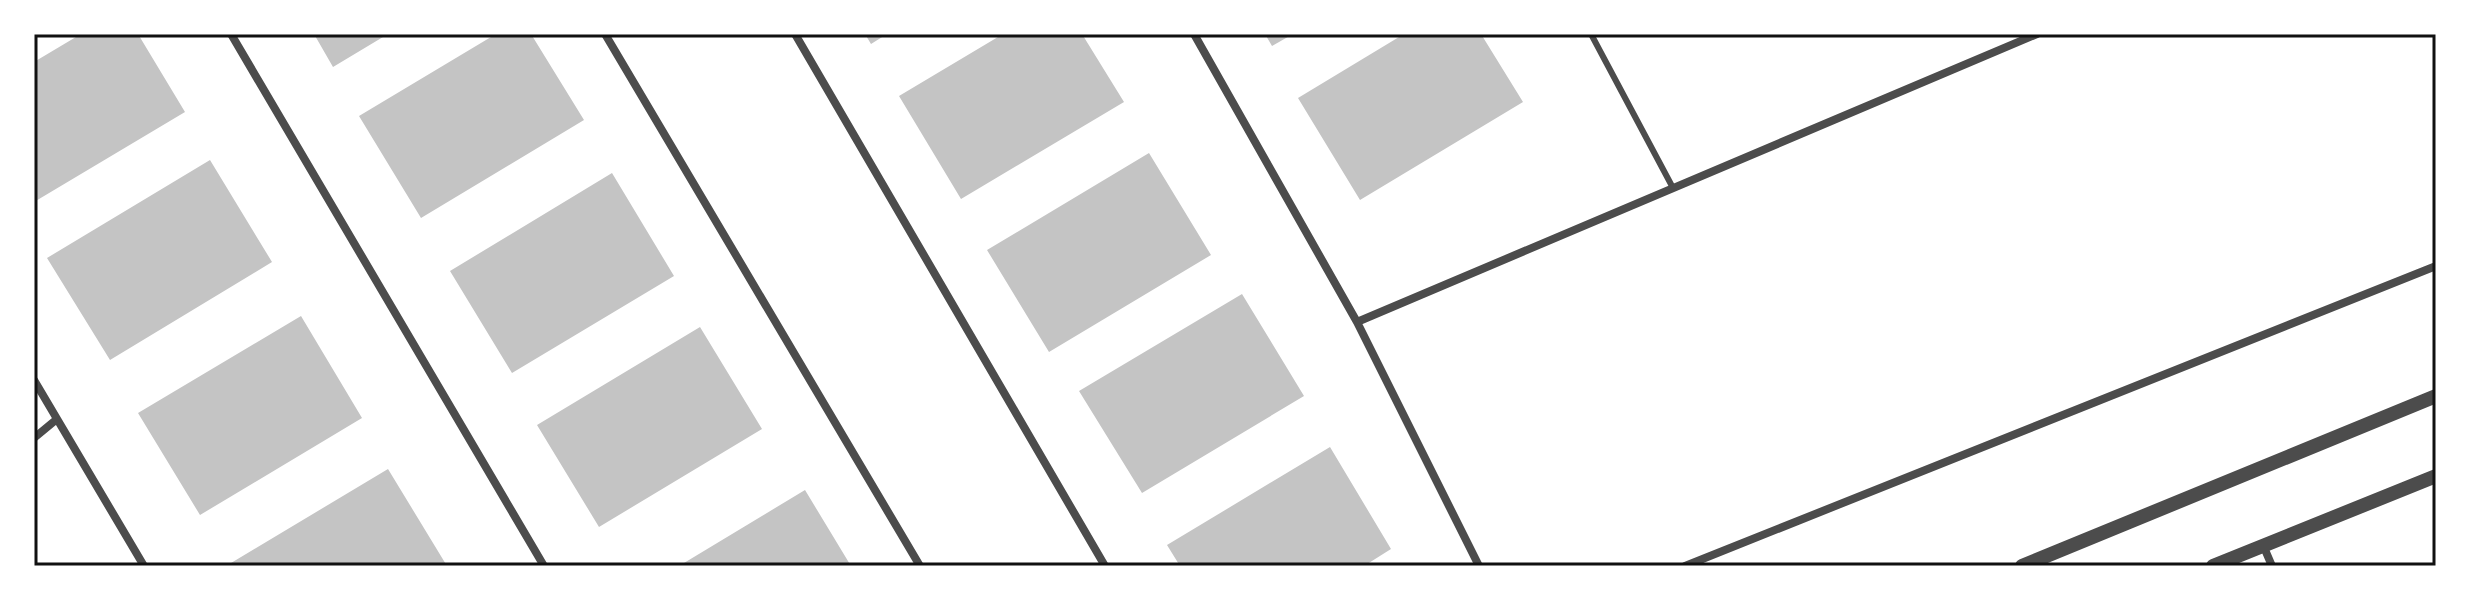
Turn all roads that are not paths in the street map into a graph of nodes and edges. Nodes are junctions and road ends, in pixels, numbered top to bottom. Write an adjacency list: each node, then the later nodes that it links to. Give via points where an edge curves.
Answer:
1 (231, 34): 17 (street)
2 (605, 34): 18 (street)
3 (795, 34): 19 (street)
4 (1194, 34): 9 (street)
5 (1591, 34): 7 (lane)
6 (2037, 34): 7 (street)
7 (1673, 188): 9 (street)
8 (2436, 266): 21 (street)
9 (1357, 322): 20 (street)
10 (34, 380): 12 (street)
11 (2436, 396): 22 (street)
12 (57, 419): 13 (street); 16 (street)
13 (34, 438)
14 (2436, 476): 15 (street)
15 (2263, 545): 23 (street); 24 (street)
16 (144, 566)
17 (544, 566)
18 (920, 566)
19 (1105, 566)
20 (1479, 566)
21 (1685, 566)
22 (2022, 566)
23 (2213, 566)
24 (2272, 566)

